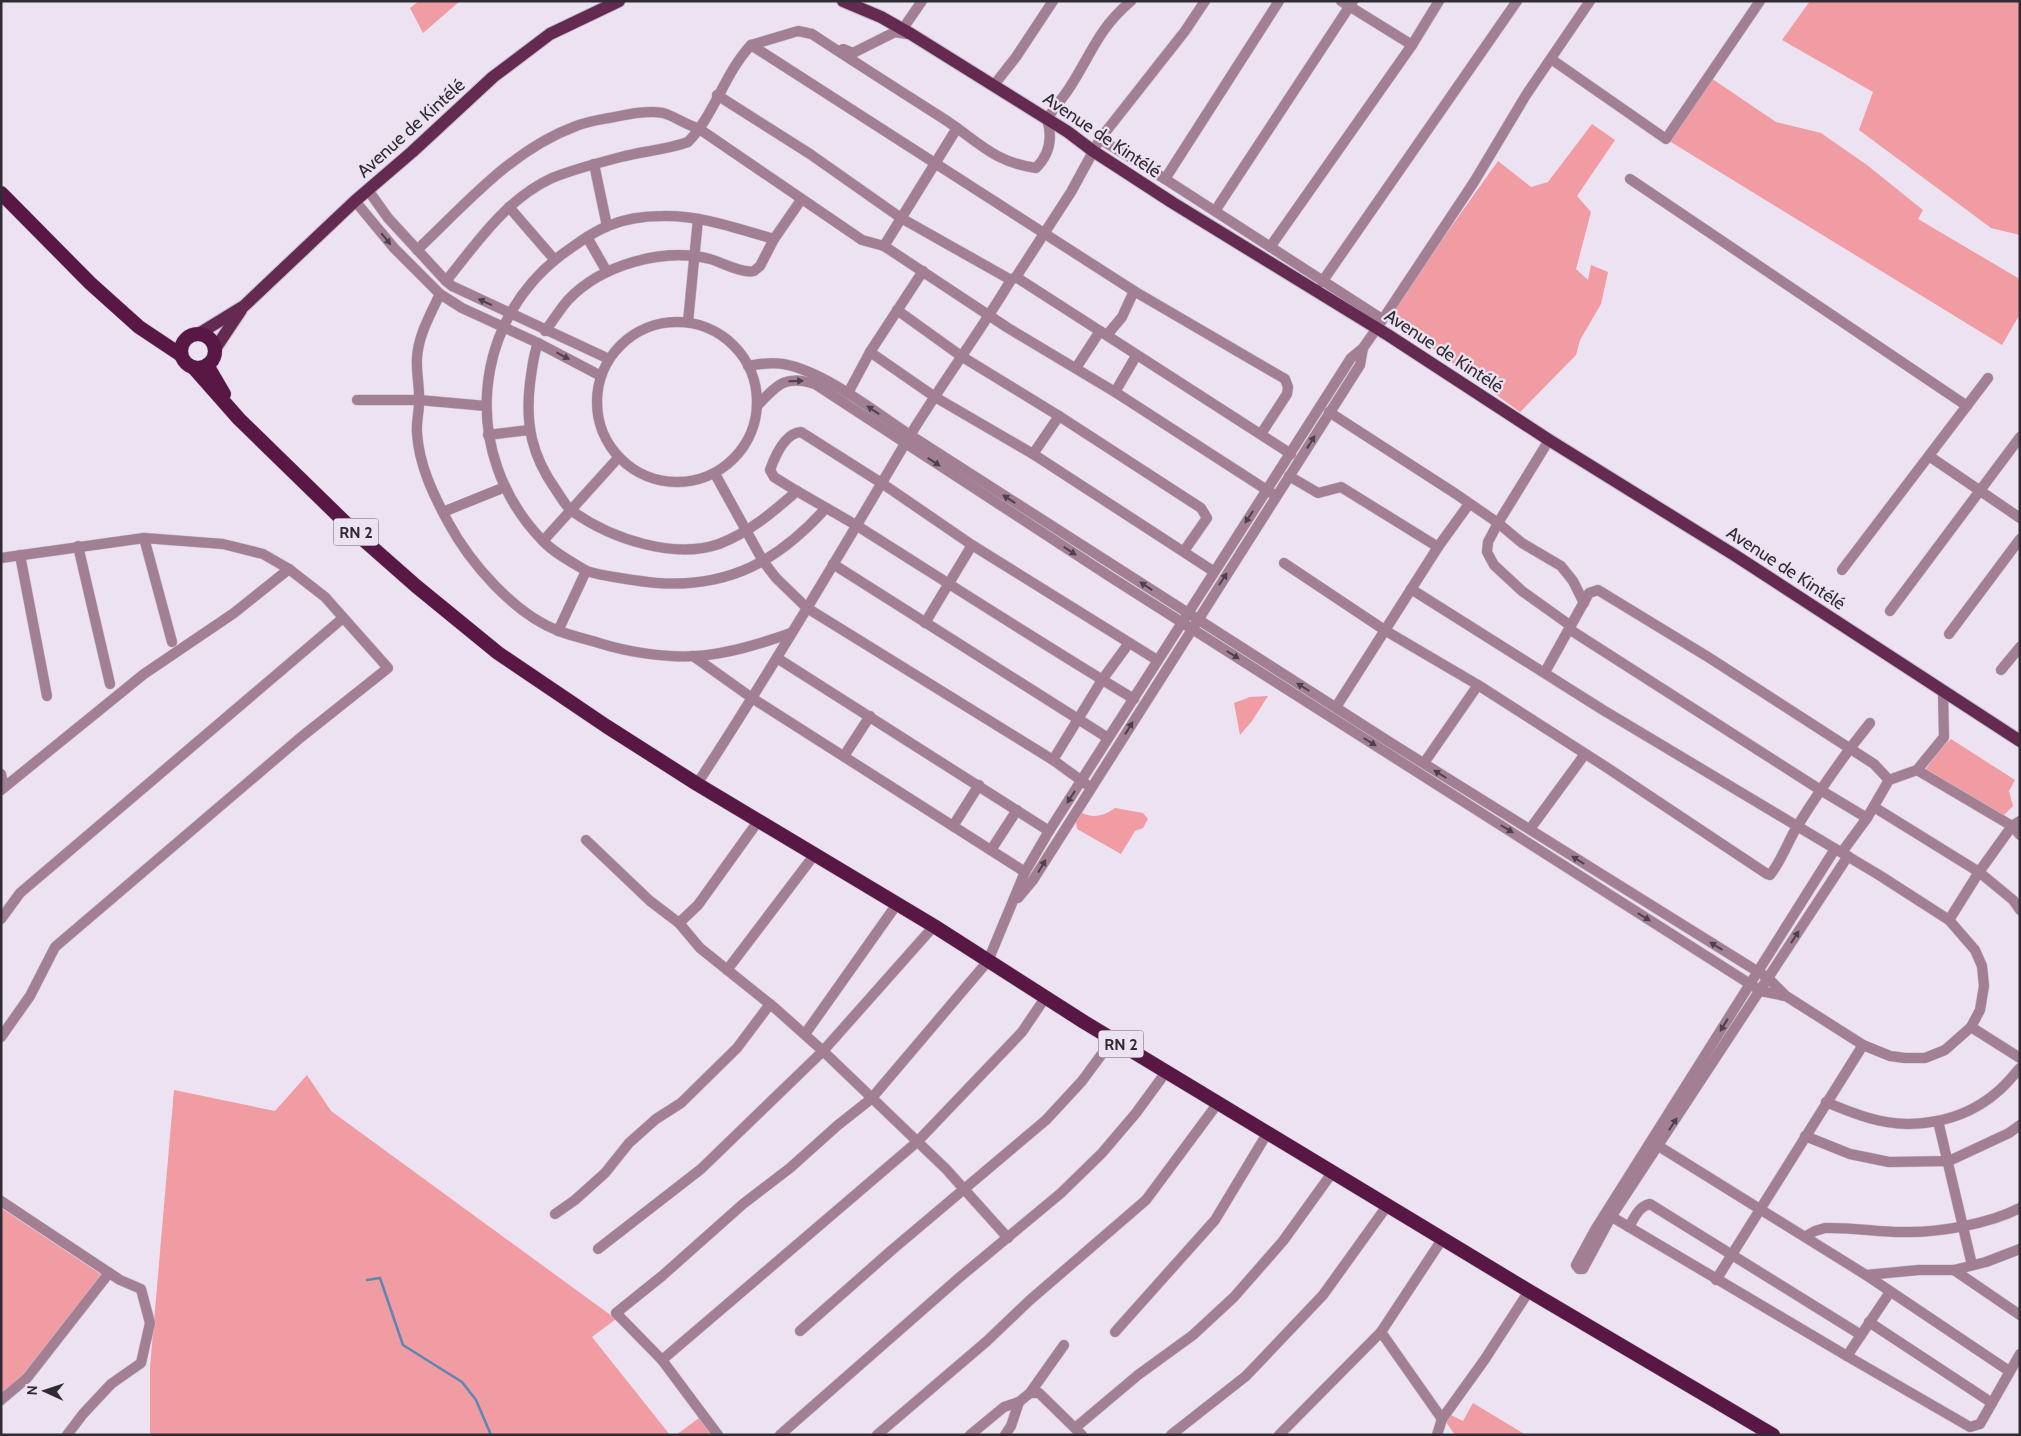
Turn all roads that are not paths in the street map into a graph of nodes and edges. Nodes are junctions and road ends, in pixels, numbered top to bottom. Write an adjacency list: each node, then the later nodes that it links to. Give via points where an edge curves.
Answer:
1 (620, 1): 29 (main road, Avenue de Kintélé, via 537,42 493,77)
2 (843, 1): 13 (main road, Avenue de Kintélé)
3 (922, 1): 13 (street)
4 (1052, 1): 18 (street)
5 (1131, 1): 20 (street, via 1102,31)
6 (1205, 1): 23 (street)
7 (1279, 1): 27 (street)
8 (1438, 1): 16 (street)
9 (1517, 1): 50 (street)
10 (1590, 1): 17 (street)
11 (1760, 1): 17 (street, via 1666,139)
12 (1348, 3): 16 (street); 34 (street)
13 (906, 32): 14 (street, via 895,32 853,53); 18 (main road, Avenue de Kintélé)
14 (812, 34): 15 (street, via 798,31); 22 (street)
15 (751, 45): 19 (street, via 736,62); 25 (street)
16 (1412, 45): 42 (street)
17 (1551, 59): 58 (street)
18 (994, 85): 20 (main road, Avenue de Kintélé)
19 (718, 95): 21 (street); 36 (street)
20 (1047, 119): 22 (street, via 1051,131 1048,147 1036,168 1006,162); 24 (main road, Avenue de Kintélé)
21 (698, 128): 26 (street, via 688,142); 31 (street); 43 (street, via 663,114 651,113 577,125 543,140 504,168 478,189)
22 (957, 128): 25 (street)
23 (1100, 139): 24 (street); 27 (street)
24 (1093, 151): 38 (street, via 1071,192); 58 (main road, Avenue de Kintélé, via 1173,203)
25 (934, 163): 36 (street); 38 (street)
26 (594, 164): 33 (street, via 551,179); 37 (street)
27 (1165, 179): 34 (street)
28 (1630, 179): 85 (street)
29 (368, 190): 32 (main road, Avenue de Kintélé); 43 (street)
30 (1, 193): 60 (highway, RN 2, via 83,276)
31 (801, 200): 40 (street); 41 (street, via 862,240)
32 (355, 202): 52 (street, one-way to 52, via 394,248); 53 (main road, Avenue de Kintélé)
33 (509, 207): 45 (street); 49 (street)
34 (1215, 211): 42 (street)
35 (698, 218): 37 (street, via 663,216); 40 (street); 44 (street)
36 (901, 218): 41 (street); 48 (street)
37 (607, 226): 39 (street)
38 (1043, 232): 48 (street); 51 (street)
39 (587, 237): 45 (street); 47 (street)
40 (774, 239): 44 (street, via 760,266 751,272)
41 (884, 246): 46 (street)
42 (1270, 247): 50 (street)
43 (417, 250): 49 (street)
44 (695, 256): 47 (street, via 653,257 625,263); 57 (street)
45 (554, 259): 55 (street)
46 (923, 271): 54 (street); 56 (street)
47 (607, 272): 61 (street, via 569,299)
48 (1013, 278): 56 (street); 62 (street)
49 (446, 282): 55 (street, one-way to 49)
50 (1322, 282): 58 (street)
51 (1134, 290): 62 (street, via 1122,317); 89 (street, via 1285,380 1287,394)
52 (440, 294): 59 (street); 82 (street, via 417,356)
53 (244, 306): 63 (main road, Avenue de Kintélé); 67 (main road, Avenue de Kintélé)
54 (897, 310): 68 (street); 70 (street)
55 (511, 314): 59 (street); 61 (street)
56 (990, 315): 70 (street); 75 (street)
57 (688, 322): 72 (street, via 665,322 643,329 624,342); 74 (street, via 710,329 730,342)
58 (1380, 323): 66 (street); 93 (main road, Avenue de Kintélé)
59 (504, 327): 65 (street); 83 (street, via 489,372)
60 (146, 331): 64 (highway, RN 2); 69 (highway, RN 2)
61 (545, 331): 72 (street)
62 (1103, 333): 71 (street); 75 (street)
63 (200, 334): 64 (highway, via 190,335); 67 (highway, via 212,340)
64 (183, 341): 69 (highway)
65 (538, 343): 76 (street, one-way to 76); 88 (street, via 528,398)
66 (1363, 348): 86 (street, via 1360,365); 95 (street, via 1351,358)
67 (215, 349): 73 (highway, via 213,358)
68 (870, 352): 79 (street); 80 (street)
69 (181, 356): 73 (highway, RN 2, via 186,364)
70 (961, 356): 80 (street); 87 (street)
71 (1136, 356): 78 (street); 89 (street)
72 (609, 359): 76 (street)
73 (201, 366): 175 (highway, RN 2, via 239,419 357,534 416,586 498,653)
74 (748, 366): 79 (street, via 768,362 784,364 809,372); 84 (street, via 756,390)
75 (1076, 368): 78 (street)
76 (601, 376): 97 (street, via 596,397 598,420)
77 (1988, 378): 85 (street)
78 (1115, 392): 102 (street)
79 (848, 393): 92 (street, one-way to 79)
80 (935, 397): 92 (street); 94 (street)
81 (357, 400): 82 (street)
82 (419, 400): 83 (street); 109 (street, via 419,451 432,492)
83 (486, 406): 90 (street)
84 (757, 406): 92 (street, one-way to 92, via 783,382 801,379); 98 (street, via 751,434 736,457)
85 (1967, 406): 96 (street)
86 (1329, 412): 99 (street, one-way to 86); 106 (street)
87 (1059, 416): 94 (street); 120 (street, via 1202,508 1207,518)
88 (529, 430): 90 (street); 108 (street, via 550,482)
89 (1261, 434): 95 (street)
90 (488, 435): 101 (street, via 494,463)
91 (2020, 437): 104 (street)
92 (908, 439): 100 (street); 135 (street, one-way to 92); 137 (street, one-way to 137)
93 (1550, 440): 111 (street); 156 (main road, Avenue de Kintélé, via 1720,546)
94 (1033, 454): 120 (street)
95 (1291, 454): 102 (street)
96 (1929, 456): 104 (street); 127 (street)
97 (618, 458): 98 (street, via 639,474 664,482 690,482); 108 (street)
98 (714, 474): 113 (street)
99 (1289, 476): 105 (street); 119 (street, via 1318,493 1341,487)
100 (883, 484): 103 (street, via 801,432 796,432 775,455 770,470 774,477); 112 (street); 117 (street)
101 (505, 487): 109 (street); 116 (street)
102 (1267, 490): 105 (street); 129 (street, one-way to 129)
103 (797, 491): 107 (street); 113 (street)
104 (1979, 491): 110 (street); 134 (street)
105 (1276, 496): 139 (street, one-way to 105)
106 (1469, 504): 111 (street); 119 (street)
107 (826, 509): 112 (street); 123 (street, via 781,551)
108 (571, 510): 113 (street, via 600,528 634,541 684,550 718,544); 116 (street)
109 (443, 512): 141 (street, via 464,548 490,580 517,605)
110 (2020, 518)
111 (1498, 523): 132 (street, via 1522,543 1561,566); 140 (street, via 1488,542 1487,552 1494,565)
112 (857, 526): 125 (street); 130 (street)
113 (746, 531): 123 (street)
114 (144, 538): 118 (street); 126 (street, via 223,544 263,554); 145 (street)
115 (2020, 539): 144 (street)
116 (543, 541): 128 (street)
117 (972, 545): 130 (street); 146 (street)
118 (78, 546): 121 (street); 154 (street)
119 (1438, 547): 131 (street)
120 (1184, 551): 129 (street)
121 (20, 555): 122 (street); 157 (street)
122 (1, 558)
123 (763, 561): 128 (street, via 732,575 706,582 678,584); 133 (street)
124 (1284, 563): 142 (street)
125 (833, 564): 133 (street); 138 (street)
126 (289, 569): 136 (street, via 325,597); 178 (street, via 234,612 144,674)
127 (1842, 570)
128 (586, 571): 141 (street)
129 (1213, 571): 135 (street)
130 (947, 584): 138 (street); 153 (street)
131 (1411, 589): 142 (street); 152 (street)
132 (1584, 603): 140 (street); 166 (street, via 1590,593 1598,590 1606,594)
133 (807, 608): 143 (street); 169 (street)
134 (1890, 611)
135 (1187, 613): 137 (street); 139 (street)
136 (343, 618): 199 (street, via 20,893); 214 (street, via 388,668 300,738 55,947 30,996)
137 (1181, 622): 139 (street); 150 (street)
138 (925, 623): 162 (street)
139 (1194, 624): 160 (street, one-way to 139); 177 (street, one-way to 139); 207 (street, one-way to 207)
140 (1570, 627): 152 (street); 179 (street)
141 (558, 631): 148 (street, via 623,651)
142 (1386, 631): 155 (street); 160 (street)
143 (791, 633): 148 (street, via 737,650); 149 (street)
144 (1948, 634)
145 (172, 642)
146 (1129, 644): 150 (street); 153 (street)
147 (2020, 647): 151 (street)
148 (693, 656): 158 (street)
149 (777, 658): 158 (street); 161 (street)
150 (1157, 660): 159 (street)
151 (2001, 670)
152 (1545, 672): 186 (street)
153 (1102, 680): 159 (street); 162 (street)
154 (110, 684)
155 (1478, 685): 167 (street); 170 (street)
156 (1943, 692): 165 (main road, Avenue de Kintélé); 171 (street, via 1944,737)
157 (47, 696)
158 (752, 698): 168 (street); 175 (street)
159 (1134, 699): 164 (street)
160 (1336, 707): 170 (street)
161 (870, 716): 168 (street); 176 (street)
162 (1078, 720): 164 (street); 169 (street)
163 (1870, 724): 166 (street)
164 (1108, 738): 173 (street)
165 (2020, 741)
166 (1849, 749): 174 (street, via 1874,764); 179 (street)
167 (1585, 754): 186 (street, via 1767,874 1770,875 1778,865); 187 (street)
168 (844, 756): 185 (street)
169 (1053, 760): 173 (street)
170 (1424, 764): 187 (street, one-way to 170)
171 (1917, 770): 174 (street); 184 (street)
172 (1, 774): 178 (street)
173 (1082, 780): 177 (street); 188 (street, one-way to 188)
174 (1889, 780): 180 (street)
175 (697, 784): 183 (highway, RN 2)
176 (978, 785): 181 (street); 185 (street)
177 (1091, 788): 197 (street, one-way to 177, via 1033,880)
178 (3, 789)
179 (1822, 790): 182 (street); 186 (street)
180 (1874, 807): 182 (street); 195 (street)
181 (1018, 810): 188 (street); 191 (street)
182 (1867, 818): 192 (street)
183 (759, 820): 193 (highway, RN 2); 201 (street, via 698,905)
184 (2016, 824): 189 (street); 195 (street)
185 (953, 826): 191 (street)
186 (1797, 827): 192 (street)
187 (1530, 829): 205 (street, one-way to 187)
188 (1049, 830): 194 (street)
189 (2020, 835)
190 (586, 840): 201 (street, via 650,902)
191 (991, 850): 194 (street)
192 (1842, 852): 200 (street); 205 (street); 206 (street, one-way to 192)
193 (815, 854): 196 (highway, RN 2); 204 (street)
194 (1025, 872): 197 (street)
195 (1979, 872): 198 (street, via 2013,900); 200 (street)
196 (897, 904): 202 (highway, RN 2); 213 (street)
197 (1012, 905): 203 (street)
198 (2020, 910)
199 (1, 919)
200 (1948, 920): 212 (street, via 1975,950 1982,966 1984,986 1980,1010)
201 (679, 923): 204 (street, via 700,948)
202 (934, 926): 203 (highway, RN 2); 217 (street)
203 (988, 961): 210 (highway, RN 2); 221 (street)
204 (727, 970): 211 (street)
205 (1758, 971): 206 (street); 207 (street)
206 (1768, 978): 208 (street); 209 (street)
207 (1750, 984): 208 (street); 229 (street, one-way to 229)
208 (1761, 990): 209 (street); 229 (street, one-way to 208)
209 (1786, 996): 216 (street)
210 (1045, 998): 215 (highway, RN 2); 228 (street, via 1022,1032)
211 (770, 1004): 213 (street); 237 (street, via 737,1048 681,1103 656,1119 605,1173)
212 (1971, 1027): 216 (street, via 1945,1050 1925,1058 1890,1056); 218 (street)
213 (805, 1034): 217 (street)
214 (1, 1037)
215 (1113, 1039): 220 (highway, RN 2); 232 (street, via 1082,1081 1046,1120)
216 (1863, 1045): 222 (street)
217 (823, 1050): 221 (street); 244 (street, via 701,1169)
218 (2020, 1058)
219 (2020, 1068): 224 (street, via 1996,1093 1973,1108)
220 (1166, 1072): 223 (highway, RN 2); 242 (street, via 1102,1153)
221 (871, 1099): 228 (street); 263 (street, via 616,1313)
222 (1826, 1102): 224 (street, via 1892,1123); 227 (street)
223 (1218, 1103): 226 (highway, RN 2); 274 (street, via 1146,1200)
224 (1938, 1121): 230 (street)
225 (2020, 1124): 230 (street)
226 (1268, 1132): 231 (highway, RN 2); 257 (street, via 1215,1220)
227 (1805, 1136): 230 (street, via 1850,1154 1889,1162); 236 (street)
228 (917, 1142): 232 (street); 263 (street)
229 (1654, 1143): 236 (street); 238 (street)
230 (1949, 1161): 239 (street)
231 (1332, 1173): 234 (highway, RN 2); 270 (street, via 1283,1241 1234,1297 1193,1336 1138,1375)
232 (963, 1189): 242 (street); 256 (street)
233 (1, 1201): 249 (street)
234 (1387, 1206): 243 (highway, RN 2); 277 (street, via 1323,1295 1246,1376)
235 (2020, 1208): 239 (street, via 2002,1216)
236 (1760, 1209): 241 (street); 246 (street)
237 (555, 1214)
238 (1608, 1215): 238 (street, via 1576,1265 1578,1269 1583,1269); 240 (street)
239 (1962, 1225): 241 (street, via 1904,1232 1825,1228); 247 (street)
240 (1629, 1227): 246 (street, via 1640,1208 1650,1204); 251 (street)
241 (1806, 1236): 250 (street)
242 (1008, 1238): 273 (street)
243 (1443, 1238): 252 (highway, RN 2); 258 (street)
244 (598, 1249)
245 (2018, 1251): 247 (street)
246 (1732, 1255): 251 (street); 259 (street)
247 (1972, 1266): 248 (street)
248 (1954, 1270): 250 (street); 254 (street)
249 (109, 1273): 266 (street, via 27,1378); 271 (street, via 141,1290 150,1323 141,1363 111,1384)
250 (1866, 1275): 253 (street)
251 (1716, 1280): 262 (street)
252 (1529, 1291): 269 (street); 280 (highway, RN 2)
253 (1890, 1292): 255 (street); 264 (street)
254 (2020, 1315)
255 (1868, 1322): 259 (street); 268 (street)
256 (800, 1331)
257 (1115, 1332)
258 (1381, 1332): 269 (street); 278 (street)
259 (1860, 1335): 262 (street)
260 (1064, 1346): 265 (street)
261 (2020, 1354): 264 (street)
262 (1847, 1356): 268 (street, via 1970,1427 1980,1424)
263 (662, 1360): 272 (street)
264 (2009, 1371): 268 (street)
265 (1030, 1393): 267 (street); 270 (street, via 1039,1393)
266 (1, 1400)
267 (1019, 1402): 275 (street, via 1004,1407); 276 (street)
268 (1992, 1402)
269 (1442, 1419): 279 (street)
270 (1079, 1433)
271 (67, 1435)
272 (718, 1435)
273 (780, 1435)
274 (876, 1435)
275 (970, 1435)
276 (1005, 1435)
277 (1171, 1435)
278 (1279, 1435)
279 (1437, 1435)
280 (1773, 1435)

